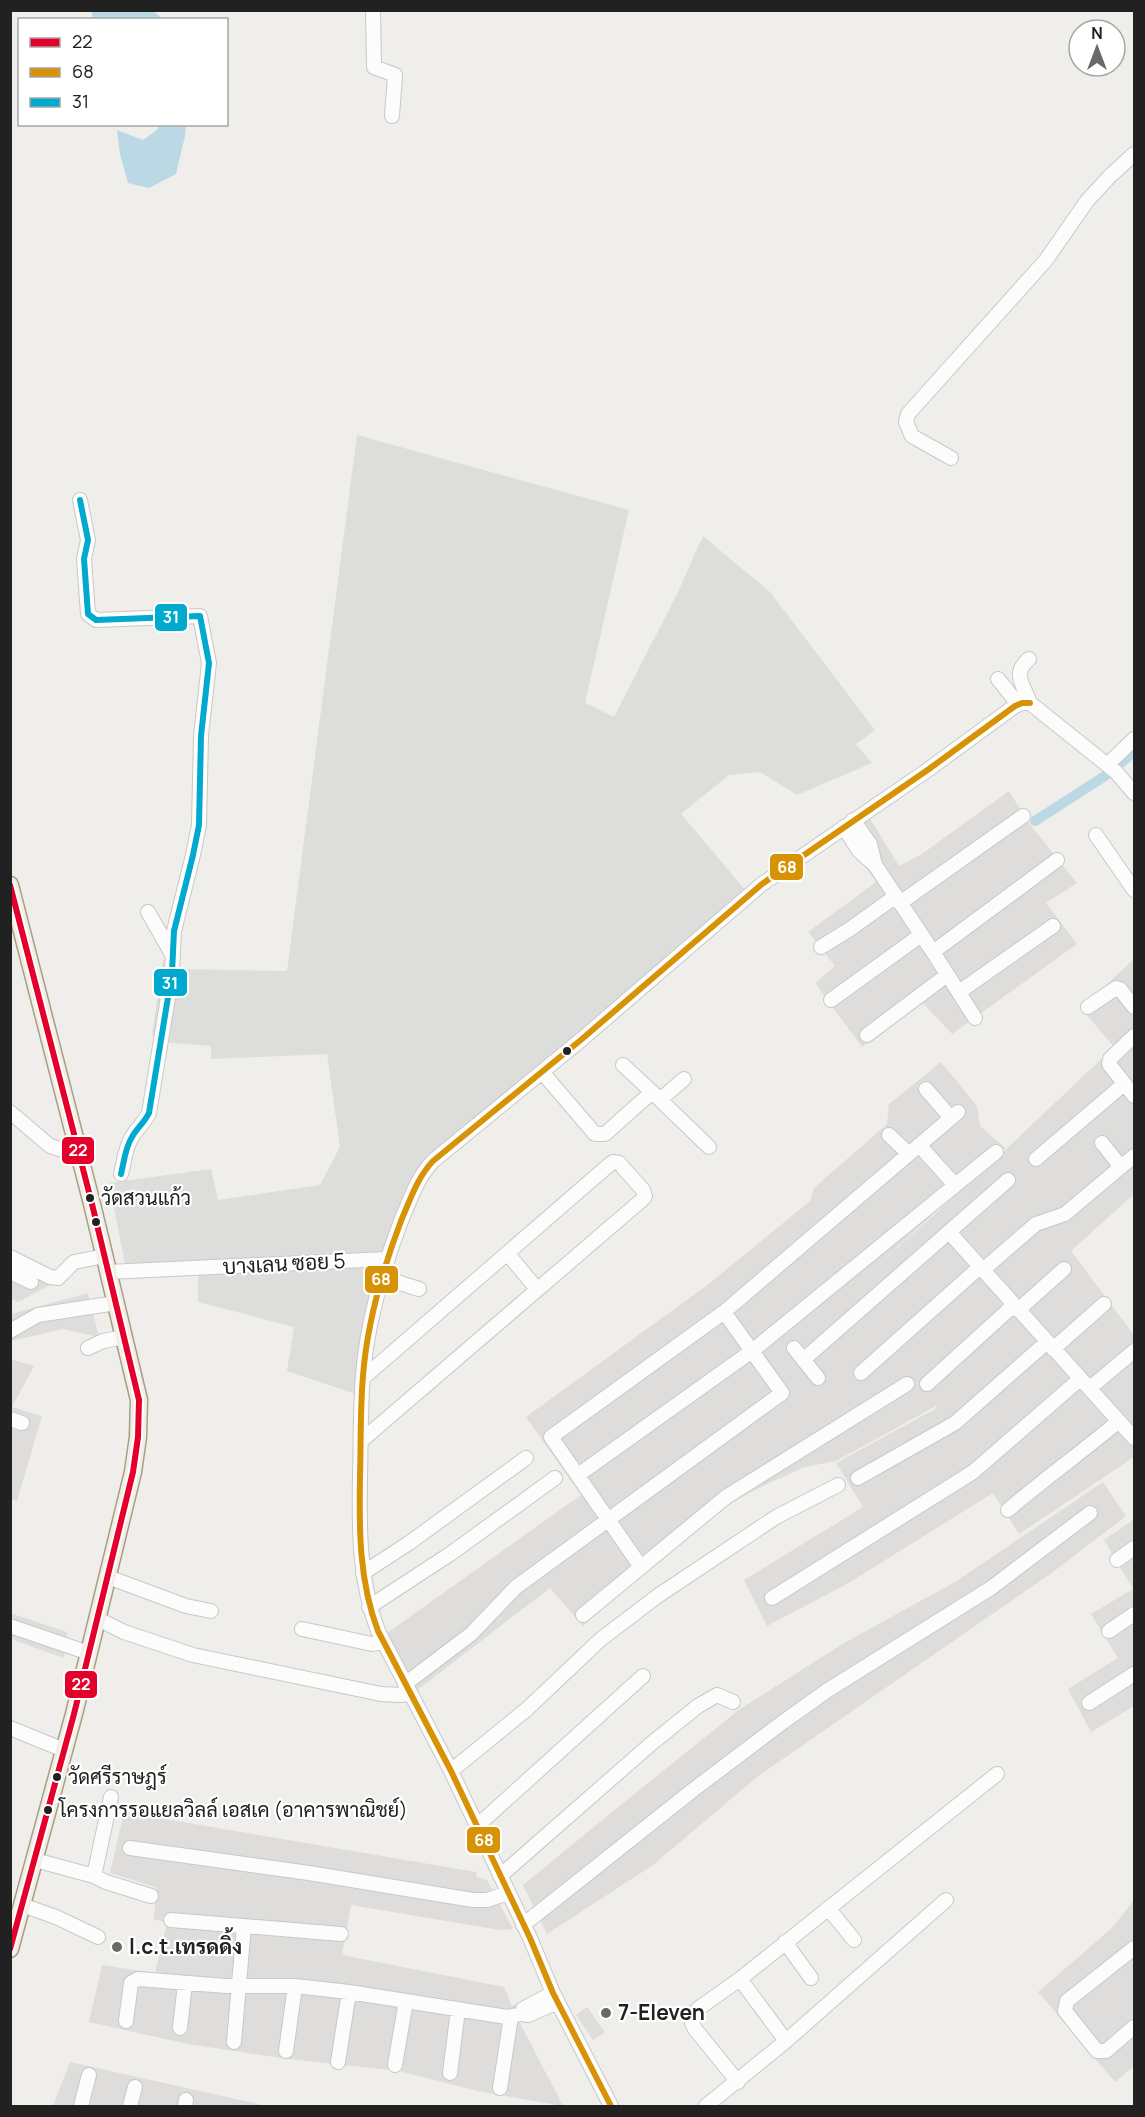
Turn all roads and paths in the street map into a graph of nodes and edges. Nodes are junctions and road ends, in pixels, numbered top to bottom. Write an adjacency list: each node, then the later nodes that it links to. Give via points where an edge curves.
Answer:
1 (373, 10): 2 (street, via 374,67 395,75)
2 (392, 116)
3 (1134, 154): 4 (street, via 1088,201 1046,260 908,414 906,422 912,436)
4 (951, 458)
5 (80, 500): 24 (street, via 87,540 84,559 88,614 96,620 200,616 209,663 201,736 199,825)
6 (1029, 659): 8 (street, via 1019,675)
7 (998, 679): 8 (street)
8 (1024, 703): 10 (street, via 1037,706); 13 (street)
9 (1134, 739): 10 (street)
10 (1110, 768): 11 (street)
11 (1134, 793)
12 (1023, 816): 18 (street)
13 (849, 824): 18 (street, via 870,844 875,865); 34 (street, via 745,897)
14 (1096, 835): 17 (street)
15 (1057, 860): 23 (street)
16 (10, 885): 46 (main road)
17 (1134, 890)
18 (898, 900): 21 (street); 22 (street)
19 (148, 912): 24 (street)
20 (1053, 926): 26 (street)
21 (921, 935): 23 (street); 27 (street)
22 (821, 947)
23 (933, 952): 25 (street)
24 (172, 954): 50 (street, via 148,1113 128,1143)
25 (947, 975): 26 (street); 31 (street)
26 (959, 993): 30 (street)
27 (831, 1000)
28 (1088, 1007): 29 (street, via 1116,988)
29 (1134, 1007)
30 (975, 1018)
31 (867, 1035)
32 (1134, 1036): 36 (street, via 1110,1059 1109,1064)
33 (623, 1065): 38 (street)
34 (542, 1072): 38 (street, via 598,1135 605,1134); 56 (street, via 425,1169)
35 (684, 1078): 38 (street)
36 (1124, 1084): 39 (street); 48 (street)
37 (926, 1089): 44 (street, via 955,1115)
38 (656, 1095): 43 (street)
39 (1134, 1096)
40 (10, 1112): 46 (street, via 50,1146)
41 (889, 1135): 44 (street)
42 (1102, 1143): 49 (street)
43 (709, 1147)
44 (914, 1149): 52 (street); 68 (street)
45 (996, 1152): 52 (street)
46 (79, 1155): 57 (main road)
47 (1134, 1156): 49 (street)
48 (1036, 1159)
49 (1121, 1167): 58 (street, via 1065,1214 1035,1224)
50 (121, 1174)
51 (1008, 1180): 53 (street)
52 (955, 1185): 73 (street)
53 (949, 1232): 58 (street); 77 (street, via 799,1354)
54 (507, 1253): 64 (street); 64 (street, via 613,1162 621,1165 643,1190 643,1199); 76 (street)
55 (10, 1257): 57 (street, บางเลน ซอย 5, via 58,1278 74,1262)
56 (386, 1259): 57 (street, บางเลน ซอย 5); 61 (street)
57 (107, 1264): 65 (main road)
58 (982, 1267): 67 (street); 75 (street)
59 (1064, 1269): 67 (street)
60 (10, 1272): 62 (street)
61 (381, 1278): 63 (street); 76 (street)
62 (31, 1282)
63 (418, 1289)
64 (537, 1289): 82 (street)
65 (116, 1303): 69 (street, via 38,1315); 70 (main road)
66 (1104, 1304): 71 (street)
67 (1016, 1307): 71 (street); 79 (street)
68 (724, 1312): 73 (street); 84 (street, via 551,1437)
69 (10, 1331)
70 (124, 1337): 72 (street); 95 (main road, via 140,1400 138,1437)
71 (1050, 1346): 80 (street); 86 (street, via 955,1423)
72 (88, 1348)
73 (752, 1351): 84 (street); 90 (street, via 783,1393)
74 (1134, 1351): 80 (street)
75 (861, 1373)
76 (363, 1378): 82 (street)
77 (818, 1378)
78 (907, 1384): 93 (street, via 726,1497)
79 (927, 1384)
80 (1085, 1384): 81 (street); 96 (street, via 973,1472)
81 (1128, 1427): 88 (street, via 1047,1477)
82 (361, 1441): 94 (street)
83 (526, 1458): 94 (street)
84 (578, 1475): 90 (street)
85 (555, 1478): 97 (street)
86 (858, 1478)
87 (838, 1485): 114 (street, via 776,1517 659,1595 601,1639 527,1709)
88 (1008, 1510)
89 (1090, 1513): 128 (street, via 991,1588 792,1716)
90 (609, 1519): 93 (street); 109 (street, via 516,1587 471,1634)
91 (1134, 1548): 92 (street)
92 (1117, 1560)
93 (641, 1567): 100 (street)
94 (363, 1573): 97 (street)
95 (108, 1577): 98 (street, via 186,1606); 101 (main road)
96 (772, 1598)
97 (369, 1607): 105 (street)
98 (211, 1611)
99 (1134, 1614): 104 (street)
100 (583, 1615)
101 (98, 1619): 106 (main road); 109 (street, via 192,1655 381,1694 402,1695)
102 (10, 1626): 106 (street)
103 (302, 1629): 105 (street, via 366,1643)
104 (1109, 1631)
105 (383, 1642): 109 (street)
106 (89, 1653): 113 (main road)
107 (1134, 1674): 111 (street)
108 (643, 1676): 117 (street)
109 (408, 1688): 114 (street)
110 (733, 1702): 121 (street, via 717,1695 698,1706)
111 (1089, 1703)
112 (10, 1728): 113 (street)
113 (64, 1750): 119 (main road)
114 (451, 1772): 117 (street)
115 (996, 1774): 126 (street)
116 (111, 1797): 120 (street)
117 (477, 1826): 121 (street)
118 (130, 1848): 122 (street, via 473,1900)
119 (35, 1860): 120 (street); 125 (main road)
120 (94, 1876): 123 (street)
121 (500, 1876): 122 (street)
122 (508, 1893): 128 (street)
123 (151, 1896)
124 (946, 1900): 149 (street)
125 (22, 1905): 131 (street); 134 (main road)
126 (828, 1908): 132 (street); 133 (street)
127 (171, 1920): 129 (street)
128 (523, 1925): 142 (street)
129 (244, 1926): 130 (street); 139 (street)
130 (341, 1934)
131 (98, 1937)
132 (854, 1940)
133 (785, 1942): 136 (street); 137 (street)
134 (11, 1945)
135 (1134, 1948): 147 (street, via 1068,2001 1065,2011 1097,2051 1106,2051)
136 (811, 1978)
137 (740, 1979): 149 (street); 156 (street, via 695,2012 692,2023)
138 (185, 1984): 139 (street); 146 (street, via 133,1980); 148 (street)
139 (240, 1986): 140 (street); 150 (street)
140 (295, 1986): 141 (street); 151 (street)
141 (348, 1992): 143 (street); 152 (street)
142 (556, 1998): 145 (street, via 528,2015); 161 (street)
143 (406, 2001): 144 (street); 153 (street)
144 (459, 2010): 145 (street); 154 (street)
145 (516, 2015): 158 (street)
146 (126, 2021)
147 (1134, 2027)
148 (180, 2028)
149 (786, 2041): 156 (street)
150 (234, 2042)
151 (286, 2051)
152 (338, 2062)
153 (395, 2065)
154 (450, 2073)
155 (89, 2075): 159 (street)
156 (738, 2082): 162 (street)
157 (135, 2087): 160 (street)
158 (500, 2088)
159 (81, 2106)
160 (130, 2106)
161 (611, 2106)
162 (706, 2106)

